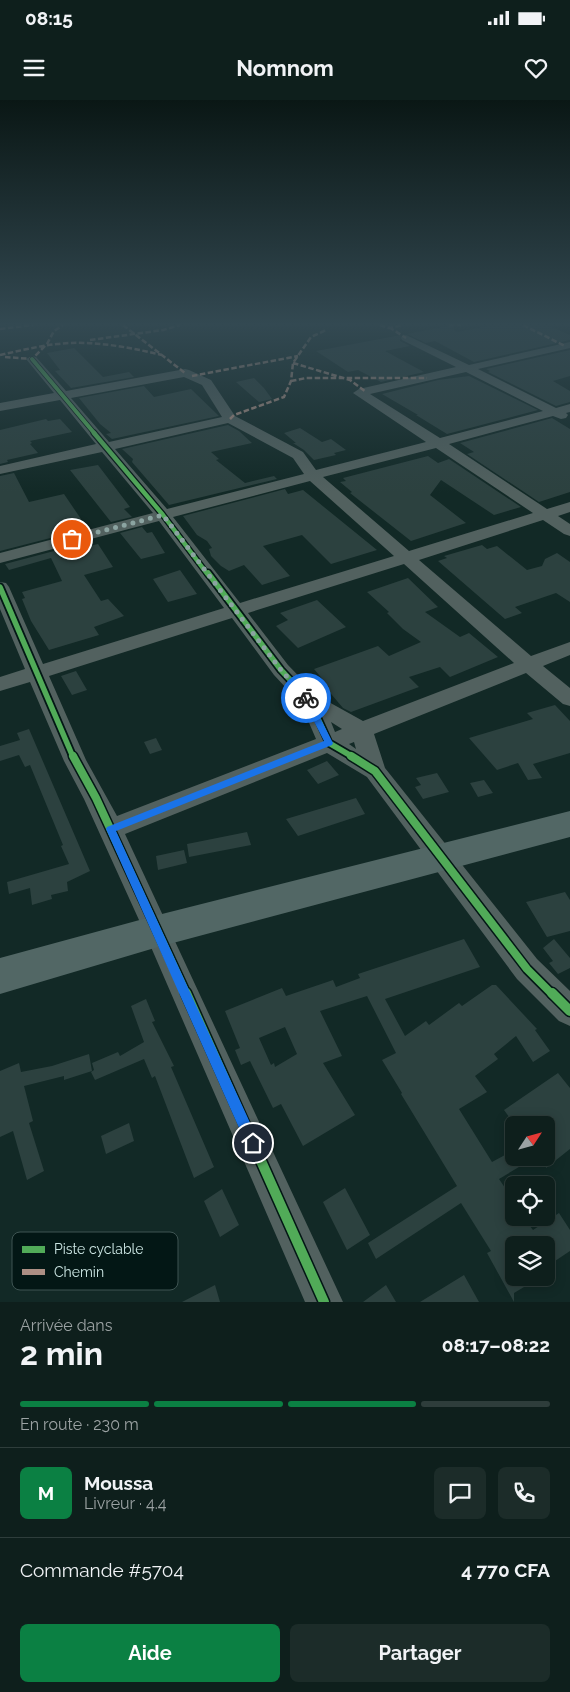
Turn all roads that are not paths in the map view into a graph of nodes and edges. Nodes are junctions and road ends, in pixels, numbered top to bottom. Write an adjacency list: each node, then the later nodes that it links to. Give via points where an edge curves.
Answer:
1 (49, 381): 6 (street)
2 (138, 381): 6 (street)
3 (204, 381): 10 (street)
4 (412, 381): 12 (street, via 359,393)
5 (495, 381): 9 (street)
6 (61, 396): 7 (street); 13 (street)
7 (0, 407)
8 (570, 408): 9 (street)
9 (555, 412): 11 (street); 12 (street)
10 (230, 419): 13 (street); 15 (street, via 298,455)
11 (570, 419)
12 (438, 443): 15 (street); 18 (street)
13 (105, 445): 14 (street); 17 (street)
14 (0, 470)
15 (313, 476): 17 (street); 21 (street)
16 (570, 508): 18 (street)
17 (163, 515): 20 (street); 23 (street)
18 (545, 515): 19 (street); 21 (street)
19 (570, 531)
20 (0, 558)
21 (406, 558): 23 (street); 25 (street)
22 (0, 587): 26 (street)
23 (237, 611): 26 (street); 29 (street, via 281,670)
24 (570, 648): 25 (street)
25 (528, 664): 28 (street); 30 (street)
26 (36, 673): 27 (street); 34 (street, via 75,761)
27 (0, 684)
28 (570, 699)
29 (310, 701): 30 (street); 31 (street)
30 (362, 730): 31 (street); 32 (street)
31 (329, 743): 32 (street); 34 (street)
32 (375, 771): 35 (street)
33 (570, 824): 35 (highway)
34 (111, 829): 36 (street)
35 (442, 858): 36 (highway); 38 (street, via 527,969)
36 (158, 931): 37 (highway); 39 (street)
37 (0, 976)
38 (570, 1011)
39 (324, 1302)

